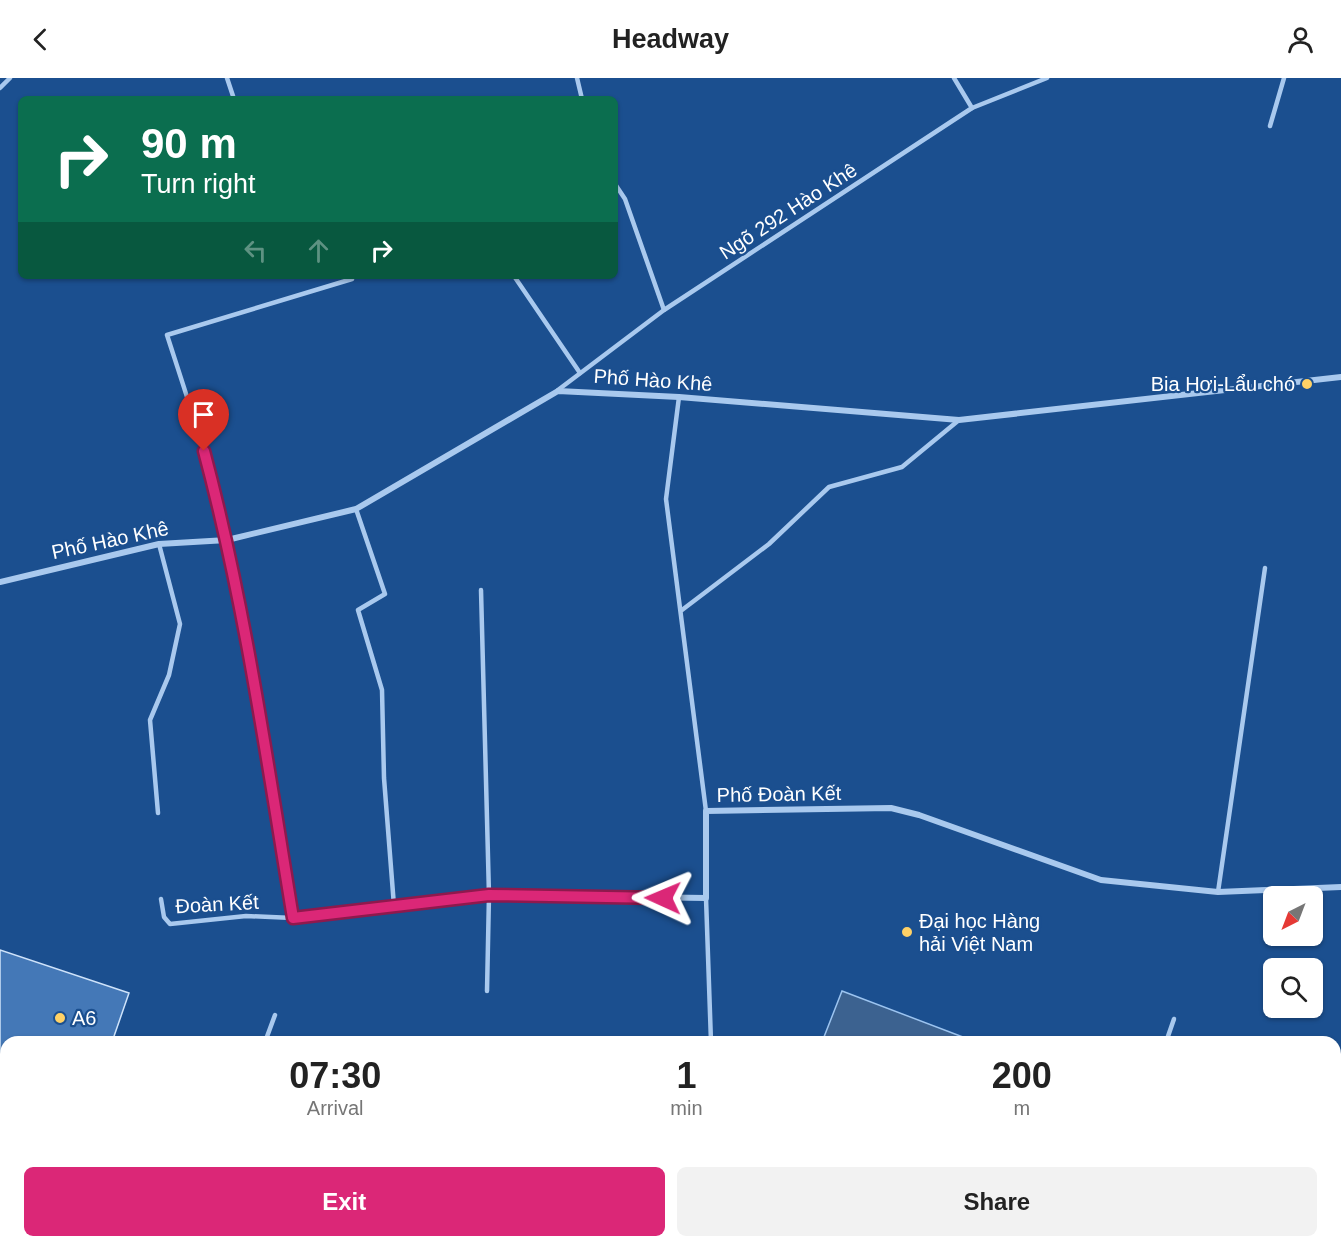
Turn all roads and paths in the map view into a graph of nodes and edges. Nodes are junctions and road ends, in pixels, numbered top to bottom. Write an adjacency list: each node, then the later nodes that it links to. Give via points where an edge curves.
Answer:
1 (10, 78): 7 (lane)
2 (227, 78): 8 (lane)
3 (577, 78): 9 (lane)
4 (954, 78): 10 (lane)
5 (1047, 78): 10 (lane, Ngõ 292 Hào Khê)
6 (1284, 78): 11 (lane)
7 (0, 88)
8 (233, 96)
9 (581, 96)
10 (972, 108): 15 (lane, Ngõ 292 Hào Khê)
11 (1270, 126)
12 (618, 188): 15 (lane)
13 (352, 279): 22 (lane, via 168,335 198,428)
14 (516, 279): 16 (lane)
15 (664, 310): 16 (lane, Ngõ 292 Hào Khê)
16 (580, 373): 18 (lane, Ngõ 292 Hào Khê)
17 (1341, 377): 20 (street, Phố Hào Khê)
18 (558, 390): 19 (street, Phố Hào Khê); 21 (street, Phố Hào Khê)
19 (679, 397): 20 (street, Phố Hào Khê); 27 (lane, via 666,499)
20 (959, 420): 27 (lane, via 902,467 829,487 769,544)
21 (356, 509): 22 (street, Phố Hào Khê); 35 (lane, via 385,594 358,610 382,690)
22 (227, 540): 23 (street, Phố Hào Khê); 36 (lane, via 266,744)
23 (159, 543): 25 (street, Phố Hào Khê); 29 (lane, via 180,624 169,675 150,720)
24 (1264, 568): 31 (lane)
25 (0, 582)
26 (481, 590): 32 (lane)
27 (682, 610): 28 (lane)
28 (706, 811): 31 (street, Phố Đoàn Kết, via 891,808 1101,880); 33 (street, Phố Đoàn Kết)
29 (158, 813)
30 (1341, 887): 31 (street, Phố Đoàn Kết)
31 (1218, 892)
32 (489, 895): 33 (street); 35 (street); 37 (lane)
33 (706, 898): 41 (lane)
34 (161, 899): 36 (lane, Đoàn Kết, via 164,917 170,924 246,916)
35 (394, 906): 36 (street)
36 (293, 918)
37 (487, 991)
38 (275, 1015): 40 (lane)
39 (1174, 1019): 42 (lane)
40 (267, 1036)
41 (711, 1036)
42 (1168, 1036)

